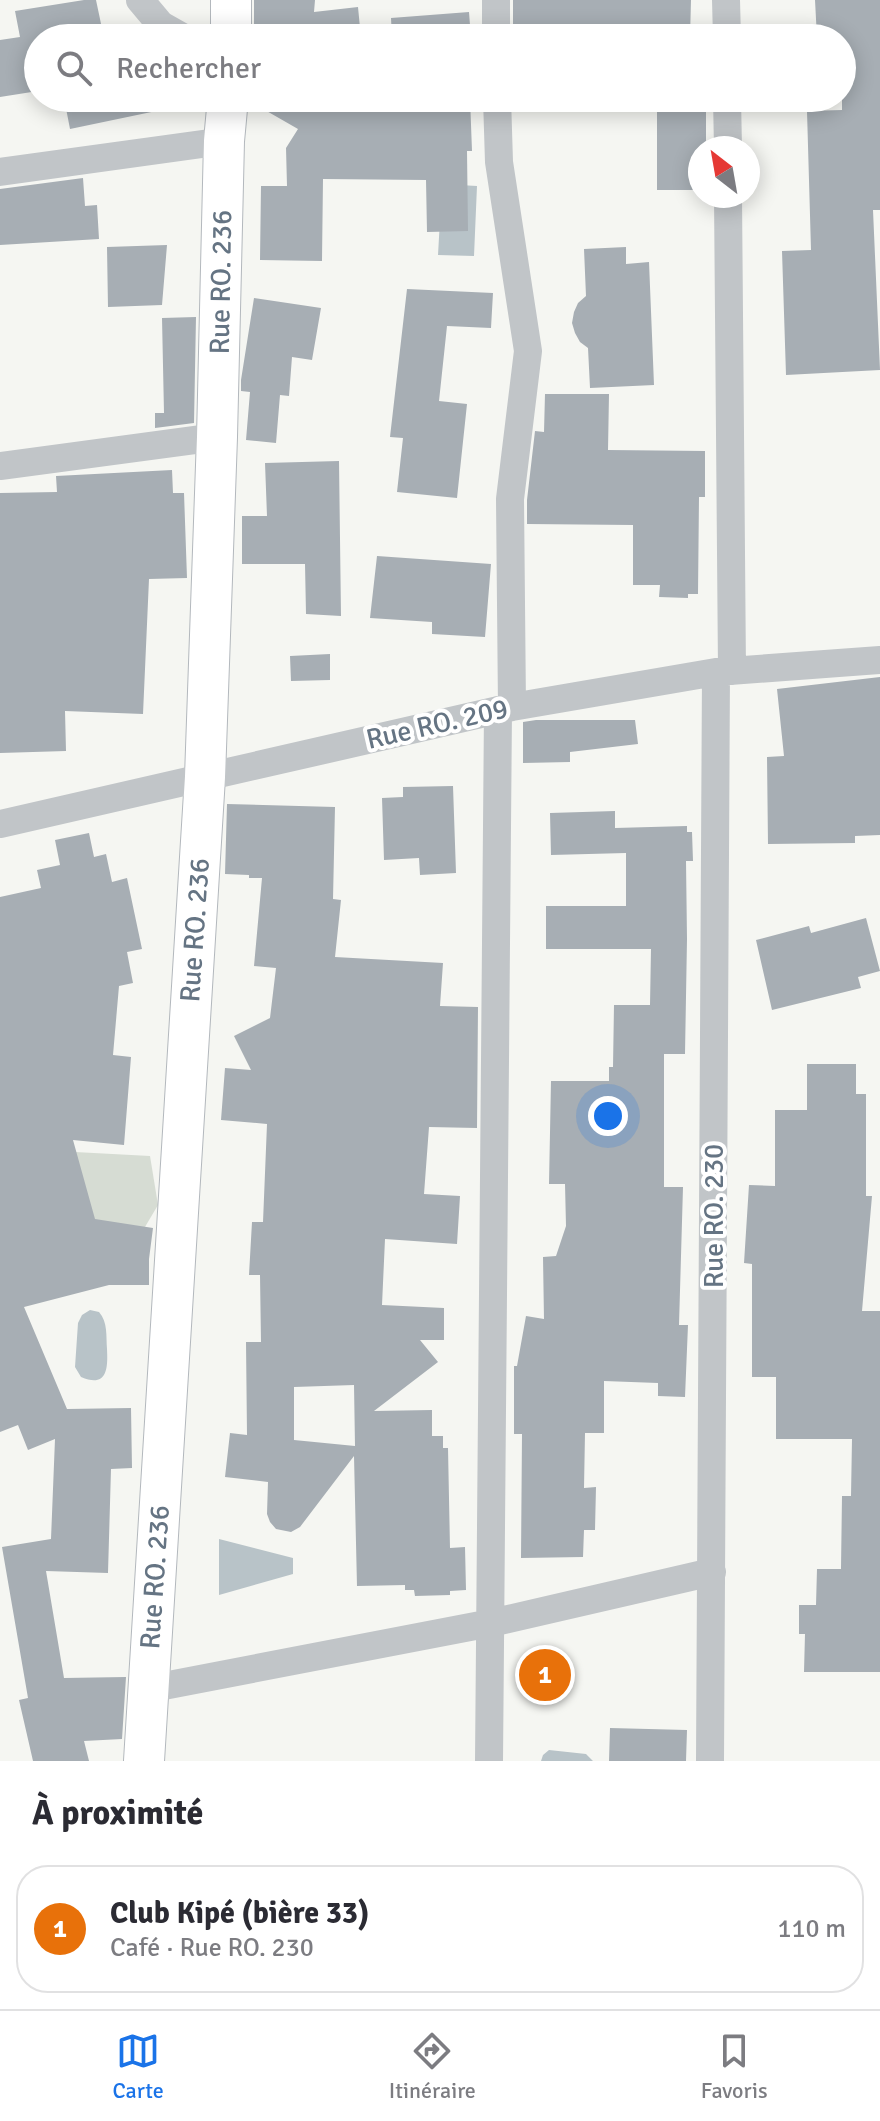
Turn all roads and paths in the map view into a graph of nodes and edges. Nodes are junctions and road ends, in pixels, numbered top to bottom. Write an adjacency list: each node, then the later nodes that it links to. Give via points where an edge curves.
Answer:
1 (140, 0): 5 (street)
2 (231, 0): 6 (street)
3 (496, 0): 7 (street)
4 (726, 0): 8 (street)
5 (160, 24)
6 (231, 24)
7 (496, 24)
8 (727, 24)
9 (227, 112): 13 (street, Rue RO. 236)
10 (497, 112): 20 (street, via 499,162 528,351 510,499)
11 (727, 112): 12 (street)
12 (728, 136)
13 (224, 141): 14 (street); 16 (street, Rue RO. 236)
14 (0, 172)
15 (728, 208): 19 (street, Rue RO. 230)
16 (217, 437): 17 (street); 21 (street, Rue RO. 236)
17 (0, 466)
18 (880, 660): 19 (street, Rue RO. 209)
19 (724, 671): 20 (street, Rue RO. 209); 23 (street, Rue RO. 230)
20 (505, 709): 21 (street, Rue RO. 209); 24 (street, via 493,1213)
21 (205, 777): 22 (street, Rue RO. 209); 25 (street, Rue RO. 236)
22 (0, 824)
23 (712, 1572): 24 (street); 28 (street, Rue RO. 230)
24 (491, 1623): 25 (street); 27 (street)
25 (148, 1689): 26 (street, Rue RO. 236)
26 (144, 1761)
27 (489, 1761)
28 (710, 1761)

